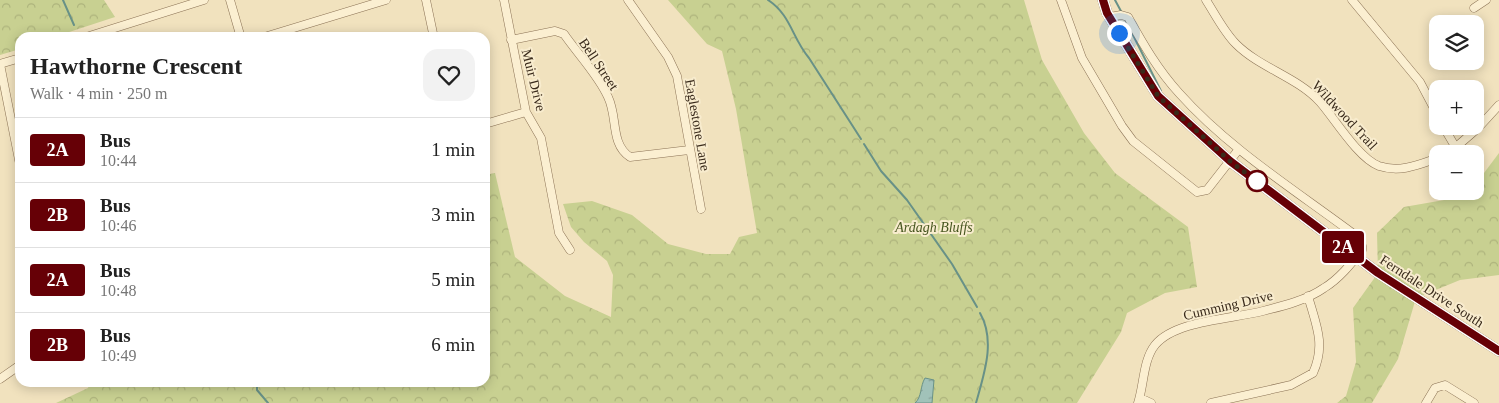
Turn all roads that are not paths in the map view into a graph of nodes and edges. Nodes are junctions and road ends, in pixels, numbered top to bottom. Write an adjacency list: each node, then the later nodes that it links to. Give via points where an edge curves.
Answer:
1 (204, 0): 14 (street)
2 (230, 0): 15 (street)
3 (386, 0): 16 (street)
4 (426, 0): 17 (street)
5 (504, 0): 18 (street, Muir Drive)
6 (628, 0): 28 (street, Eaglestone Lane, via 668,57 677,76)
7 (1061, 0): 29 (street, via 1082,58 1133,140 1198,192 1208,190)
8 (1103, 0): 13 (main road, Ferndale Drive South)
9 (1206, 0): 30 (street, Wildwood Trail, via 1236,44 1319,101 1364,155 1377,165 1392,169 1410,168)
10 (1352, 0): 21 (street, via 1420,82)
11 (1486, 0): 12 (street)
12 (1474, 8)
13 (1110, 17): 27 (street, via 1128,17 1150,56 1178,93); 29 (main road, Ferndale Drive South, via 1158,96)
14 (101, 32)
15 (239, 32)
16 (281, 32)
17 (433, 32)
18 (511, 40): 23 (street, Muir Drive); 28 (street, Bell Street, via 555,31 564,34 608,97 617,141 622,152 630,157)
19 (15, 60): 20 (street)
20 (0, 64): 24 (street)
21 (1429, 99)
22 (1499, 105): 26 (street)
23 (526, 112): 25 (street); 32 (street, Muir Drive, via 541,138 559,233)
24 (15, 120)
25 (490, 123)
26 (1459, 145)
27 (1239, 149): 29 (street); 33 (street, via 1355,235 1362,246)
28 (689, 150): 31 (street, Eaglestone Lane)
29 (1230, 161): 33 (main road, Ferndale Drive South)
30 (1429, 161)
31 (701, 209)
32 (570, 250)
33 (1356, 257): 34 (street, Cumming Drive, via 1338,278); 35 (main road, Ferndale Drive South, via 1400,289)
34 (1308, 296): 38 (street, Cumming Drive, via 1264,311 1180,328 1165,335 1154,346 1148,361); 40 (street, via 1320,342 1313,373 1292,385)
35 (1499, 351)
36 (15, 368): 37 (street)
37 (0, 379)
38 (1139, 401): 39 (street)
39 (1151, 403)
40 (1211, 403)
41 (1426, 403): 42 (street, via 1435,388 1445,385)
42 (1474, 403)

